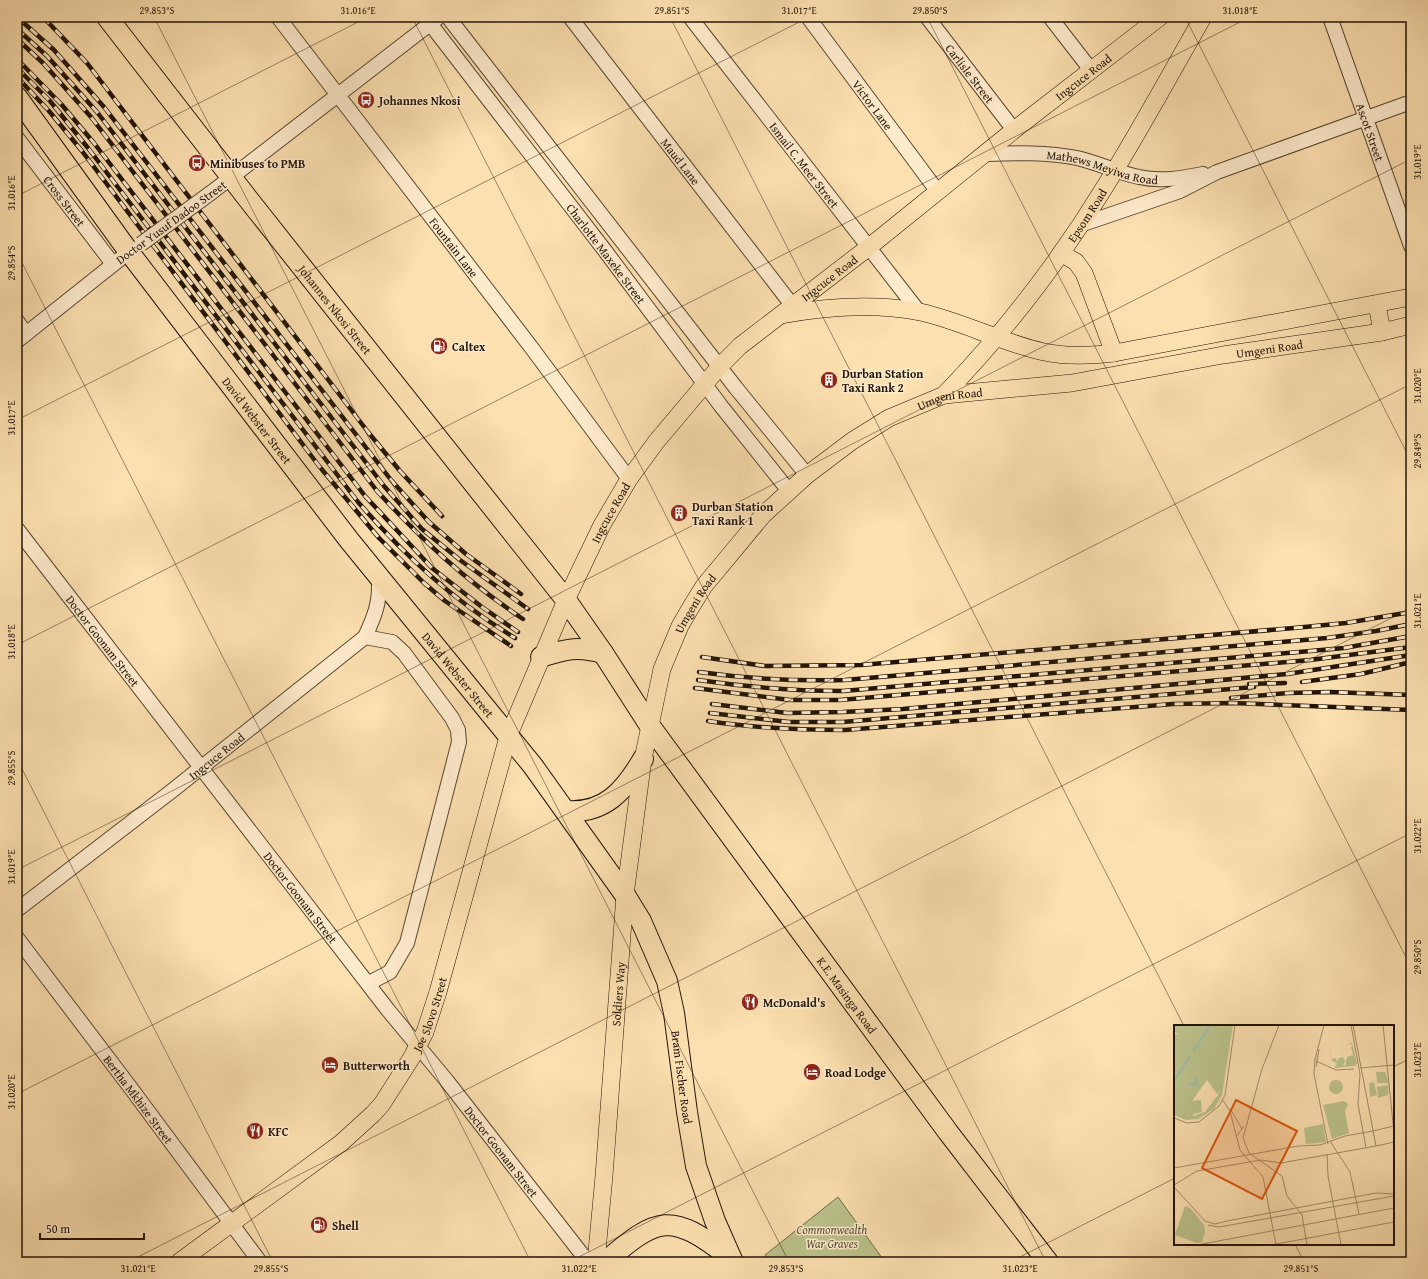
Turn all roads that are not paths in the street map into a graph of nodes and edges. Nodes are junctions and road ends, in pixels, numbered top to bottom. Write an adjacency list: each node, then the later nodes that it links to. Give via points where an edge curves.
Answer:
1 (107, 17): 26 (highway, Johannes Nkosi Street)
2 (278, 17): 15 (street, Fountain Lane)
3 (448, 17): 21 (street, Charlotte Maxeke Street)
4 (570, 17): 38 (street, Maud Lane)
5 (690, 17): 31 (street, Ismail C. Meer Street)
6 (808, 17): 27 (street, Victor Lane)
7 (927, 17): 19 (street, Carlisle Street)
8 (1050, 17): 14 (street)
9 (1160, 17): 13 (main road, Ingcuce Road)
10 (1203, 17): 24 (main road, Epsom Road)
11 (1330, 17): 18 (street, Ascot Street)
12 (431, 19): 15 (street, Doctor Yusuf Dadoo Street); 22 (street, Charlotte Maxeke Street)
13 (1147, 23): 14 (main road, Ingcuce Road)
14 (1091, 70): 19 (main road, Ingcuce Road)
15 (336, 95): 26 (street, Doctor Yusuf Dadoo Street); 51 (street, Fountain Lane)
16 (17, 97): 32 (highway, David Webster Street, via 111,227)
17 (1411, 102): 18 (street, Mathews Meyiwa Road)
18 (1365, 118): 25 (street, Mathews Meyiwa Road); 30 (street, Ascot Street)
19 (1014, 130): 23 (main road, Ingcuce Road)
20 (17, 138): 35 (street, Cross Street)
21 (545, 141): 22 (street); 29 (street, Charlotte Maxeke Street)
22 (531, 153): 33 (street, Charlotte Maxeke Street)
23 (986, 154): 24 (street, Mathews Meyiwa Road, via 1064,156); 27 (main road, Ingcuce Road)
24 (1115, 170): 25 (street, Mathews Meyiwa Road, via 1156,180 1174,180); 28 (main road, Epsom Road)
25 (1218, 172): 28 (street, Mathews Meyiwa Road, via 1180,191)
26 (232, 178): 32 (street, Doctor Yusuf Dadoo Street, bridge); 55 (highway, Johannes Nkosi Street)
27 (938, 192): 31 (main road, Ingcuce Road)
28 (1080, 225): 34 (main road, Epsom Road)
29 (622, 240): 33 (street); 47 (street, Charlotte Maxeke Street)
30 (1411, 246)
31 (869, 247): 38 (main road, Ingcuce Road); 39 (street, Ismail C. Meer Street)
32 (135, 248): 35 (street, Doctor Yusuf Dadoo Street); 54 (highway, David Webster Street)
33 (606, 252): 48 (street, Charlotte Maxeke Street)
34 (1061, 252): 45 (main road, Epsom Road); 46 (main road, via 1076,262 1084,273)
35 (113, 264): 44 (street, Doctor Yusuf Dadoo Street)
36 (1411, 297): 37 (main road, Umgeni Road)
37 (1377, 304): 43 (main road); 46 (main road, Umgeni Road)
38 (792, 305): 40 (main road, Ingcuce Road)
39 (919, 312): 40 (main road, Umgeni Road, via 848,307 821,308); 45 (main road, Umgeni Road)
40 (778, 316): 47 (main road, Ingcuce Road, via 732,353)
41 (17, 321): 44 (street)
42 (1411, 325): 43 (main road, Umgeni Road)
43 (1382, 332): 49 (main road, Umgeni Road, via 1223,355 1072,383)
44 (22, 337)
45 (996, 337): 46 (main road, Umgeni Road, via 1062,355); 49 (main road, Epsom Road)
46 (1114, 353)
47 (720, 366): 48 (main road, Ingcuce Road); 50 (street, Charlotte Maxeke Street)
48 (705, 384): 51 (main road, Ingcuce Road, via 656,442); 52 (street, Charlotte Maxeke Street)
49 (944, 395): 50 (main road, Umgeni Road, via 889,418 852,441)
50 (807, 476): 52 (main road, Umgeni Road)
51 (629, 479): 55 (main road, Ingcuce Road, via 602,525)
52 (788, 491): 59 (main road, Umgeni Road, via 734,549 704,586 687,613 662,669)
53 (17, 529): 62 (street, Doctor Goonam Street)
54 (379, 578): 56 (street, Ingcuce Road, via 380,596); 60 (highway, David Webster Street)
55 (566, 600): 57 (highway, Johannes Nkosi Street); 58 (main road, Ingcuce Road)
56 (365, 637): 62 (street, Ingcuce Road); 67 (street, via 392,642 404,653 452,718 458,730 459,742 407,944 390,972)
57 (603, 653): 58 (highway, via 572,648); 59 (highway, K.E. Masinga Road)
58 (541, 657): 60 (main road, Joe Slovo Street)
59 (650, 726): 61 (main road, Soldiers Way); 71 (highway, K.E. Masinga Road)
60 (508, 737): 63 (highway, David Webster Street); 68 (main road, Joe Slovo Street, via 438,992 425,1032)
61 (643, 759): 63 (highway, via 631,780 613,798 581,812); 64 (main road, Soldiers Way)
62 (201, 767): 65 (street, Ingcuce Road); 67 (street, Doctor Goonam Street)
63 (566, 811): 64 (highway, Bram Fischer Road)
64 (625, 895): 70 (highway, Bram Fischer Road, via 641,921 667,980 696,1166 714,1221); 75 (main road, Soldiers Way)
65 (17, 910)
66 (17, 938): 69 (street, Bertha Mkhize Street)
67 (369, 983): 68 (street, Doctor Goonam Street)
68 (417, 1047): 69 (main road, Joe Slovo Street, via 382,1104 362,1124 341,1143); 74 (street, Doctor Goonam Street)
69 (231, 1222): 72 (main road, Joe Slovo Street); 73 (street, Bertha Mkhize Street)
70 (732, 1259): 76 (highway, via 702,1236 672,1225 656,1226 643,1232)
71 (1043, 1260)
72 (179, 1262)
73 (260, 1262)
74 (588, 1262)
75 (596, 1262)
76 (605, 1262)

